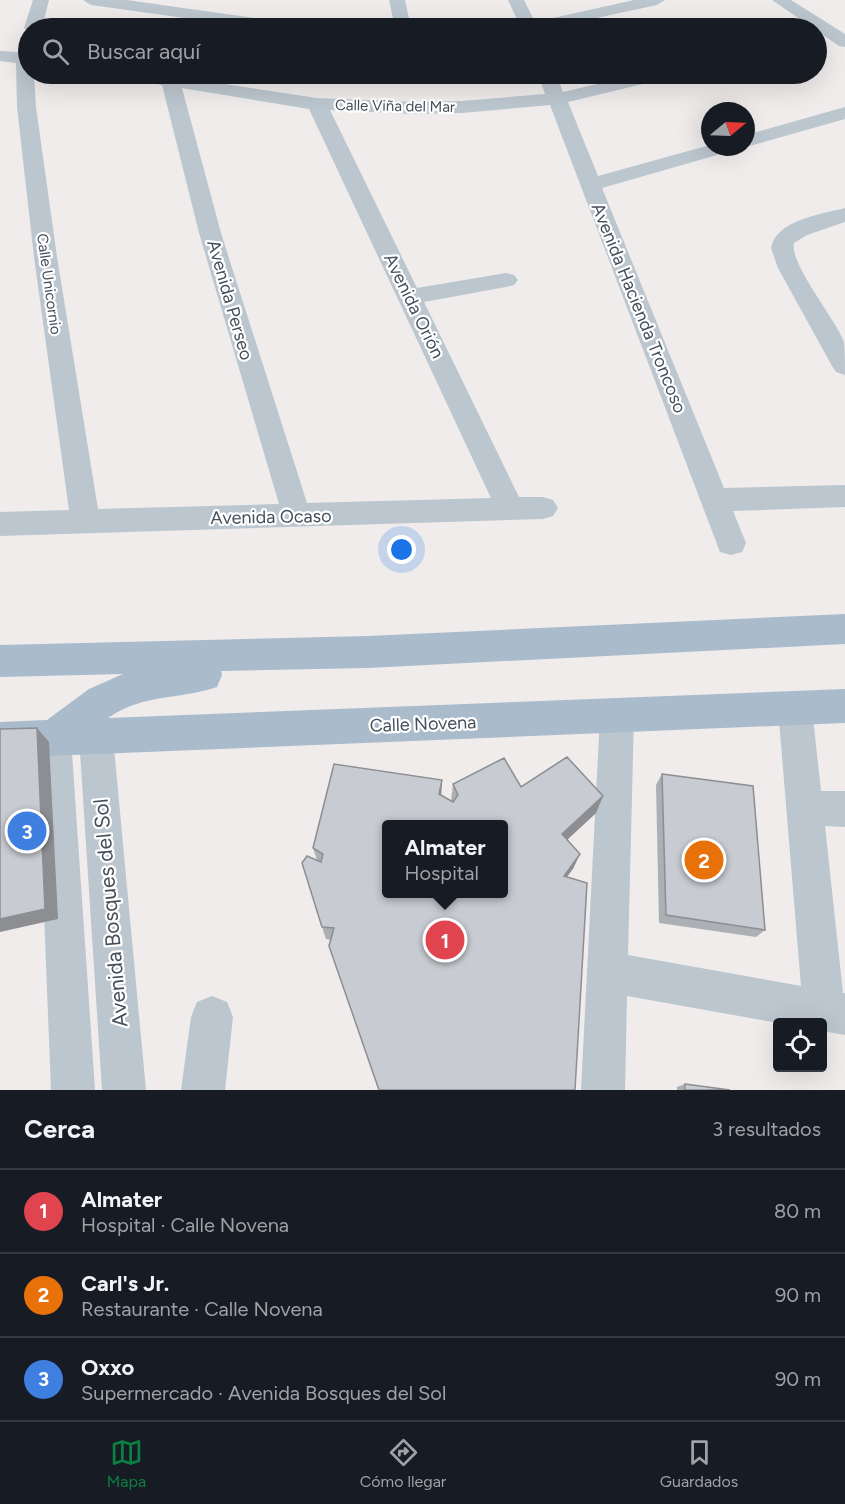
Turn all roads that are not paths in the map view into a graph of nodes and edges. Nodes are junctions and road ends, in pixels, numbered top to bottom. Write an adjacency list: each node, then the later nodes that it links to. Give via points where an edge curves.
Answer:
1 (41, 0): 8 (street)
2 (91, 0): 7 (street)
3 (397, 0): 10 (street)
4 (516, 0): 11 (street)
5 (657, 0): 12 (street)
6 (780, 0): 13 (street)
7 (159, 4): 9 (street)
8 (36, 18)
9 (259, 18)
10 (402, 18)
11 (524, 18)
12 (575, 18)
13 (804, 18)
14 (845, 26): 15 (street)
15 (827, 31)
16 (827, 34): 17 (street)
17 (845, 42)
18 (18, 55): 19 (street)
19 (0, 56)
20 (26, 84): 40 (street, Calle Unicornio, via 41,224)
21 (172, 84): 39 (street, Avenida Perseo, via 213,244)
22 (190, 84): 26 (street, Calle Viña del Mar)
23 (551, 84): 25 (street, Avenida Hacienda Troncoso)
24 (620, 84): 25 (street, Calle Viña del Mar)
25 (558, 99): 26 (street, Calle Viña del Mar, via 438,108); 30 (street, Avenida Hacienda Troncoso)
26 (317, 104): 33 (street, Avenida Orión)
27 (845, 113): 28 (street)
28 (755, 138)
29 (701, 154): 30 (street)
30 (590, 185): 36 (street, Avenida Hacienda Troncoso)
31 (845, 215): 34 (street, via 787,235 782,244 790,268)
32 (506, 280): 33 (street)
33 (409, 297): 37 (street, Avenida Orión)
34 (845, 366)
35 (845, 496): 36 (street)
36 (714, 500): 42 (street, Avenida Hacienda Troncoso)
37 (510, 508): 38 (street, Avenida Ocaso); 39 (street, Avenida Ocaso)
38 (543, 508)
39 (297, 517): 40 (street, Avenida Ocaso)
40 (84, 520): 41 (street, Avenida Ocaso)
41 (0, 524)
42 (731, 543)
43 (845, 629): 44 (main road)
44 (368, 652): 45 (main road); 50 (main road, via 306,668 171,677 104,700)
45 (0, 661)
46 (845, 706): 47 (main road, Calle Novena)
47 (795, 708): 48 (main road, Calle Novena); 52 (street)
48 (617, 716): 49 (main road, Calle Novena); 54 (street)
49 (96, 737): 50 (main road, Calle Novena); 58 (street, Avenida Bosques del Sol)
50 (54, 738): 51 (main road, Calle Novena); 57 (street)
51 (0, 740)
52 (804, 808): 53 (street); 55 (street)
53 (845, 809)
54 (608, 972): 55 (street); 60 (street)
55 (835, 1012)
56 (212, 1017): 59 (street)
57 (73, 1090)
58 (124, 1090)
59 (203, 1090)
60 (603, 1090)

